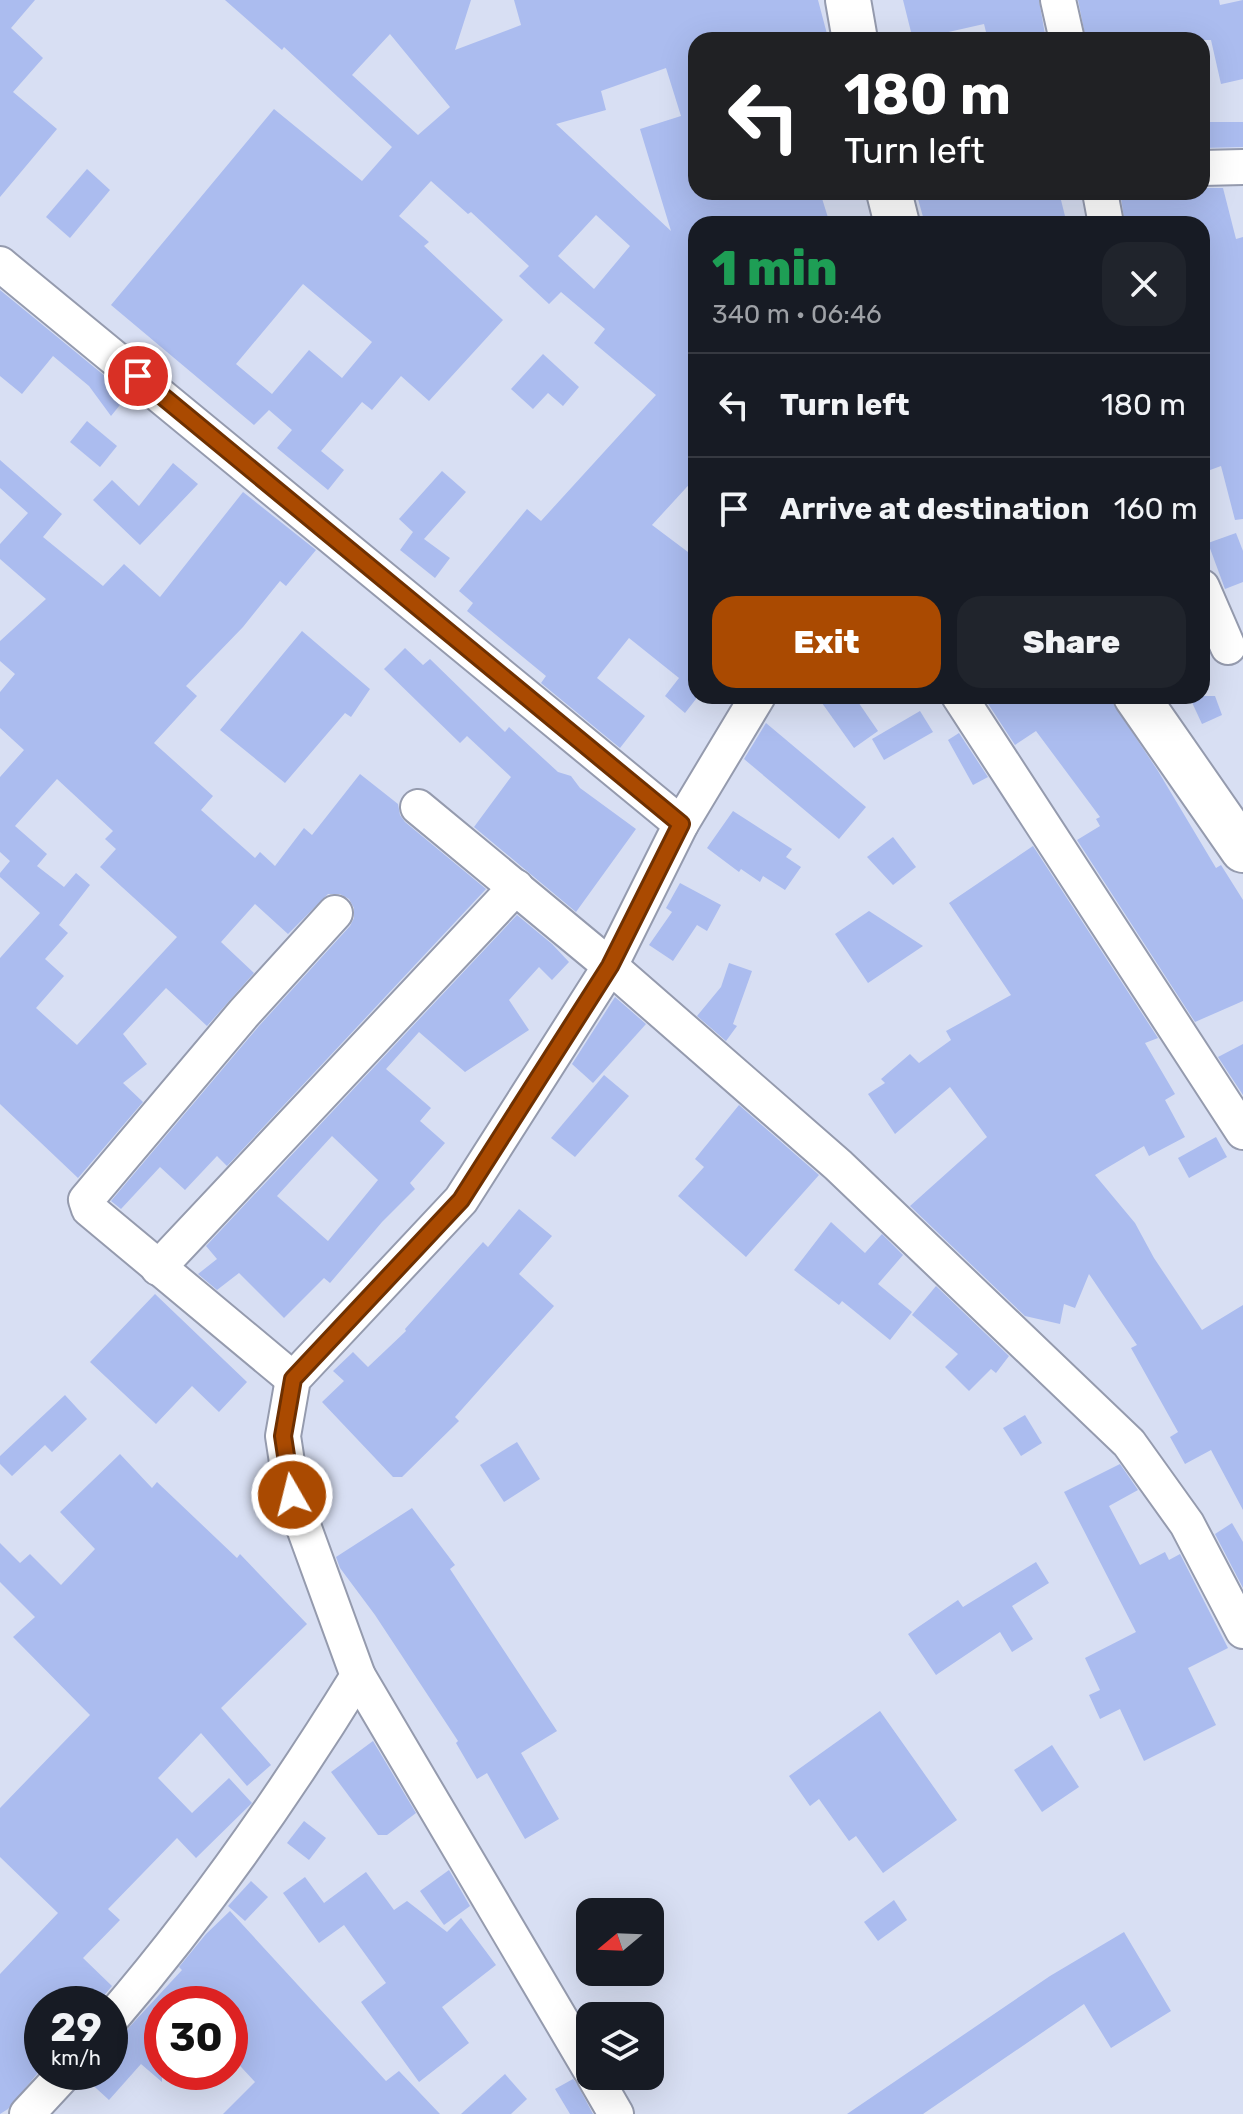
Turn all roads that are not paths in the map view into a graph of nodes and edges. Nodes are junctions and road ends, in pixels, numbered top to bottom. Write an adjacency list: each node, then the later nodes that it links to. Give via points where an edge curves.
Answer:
1 (848, 0): 3 (street)
2 (1058, 0): 4 (street)
3 (854, 32)
4 (1065, 32)
5 (1243, 167): 6 (street)
6 (1210, 168)
7 (0, 264): 14 (street)
8 (1210, 609): 9 (street)
9 (1224, 648)
10 (753, 704): 14 (street)
11 (964, 704): 19 (street)
12 (1142, 704): 15 (street)
13 (418, 807): 16 (street)
14 (681, 824): 18 (street)
15 (1243, 850)
16 (516, 887): 18 (street); 20 (street)
17 (335, 913): 20 (street, via 86,1200 89,1209)
18 (610, 966): 21 (street, via 461,1200); 22 (street, via 838,1165 1129,1443 1187,1524)
19 (1243, 1132)
20 (158, 1268): 21 (street)
21 (293, 1379): 23 (street, via 283,1436 292,1495)
22 (1243, 1631)
23 (358, 1676): 24 (street, via 223,1879); 25 (street)
24 (128, 1998)
25 (576, 2045)
26 (49, 2090): 28 (street)
27 (602, 2090): 29 (street)
28 (27, 2114)
29 (616, 2114)

